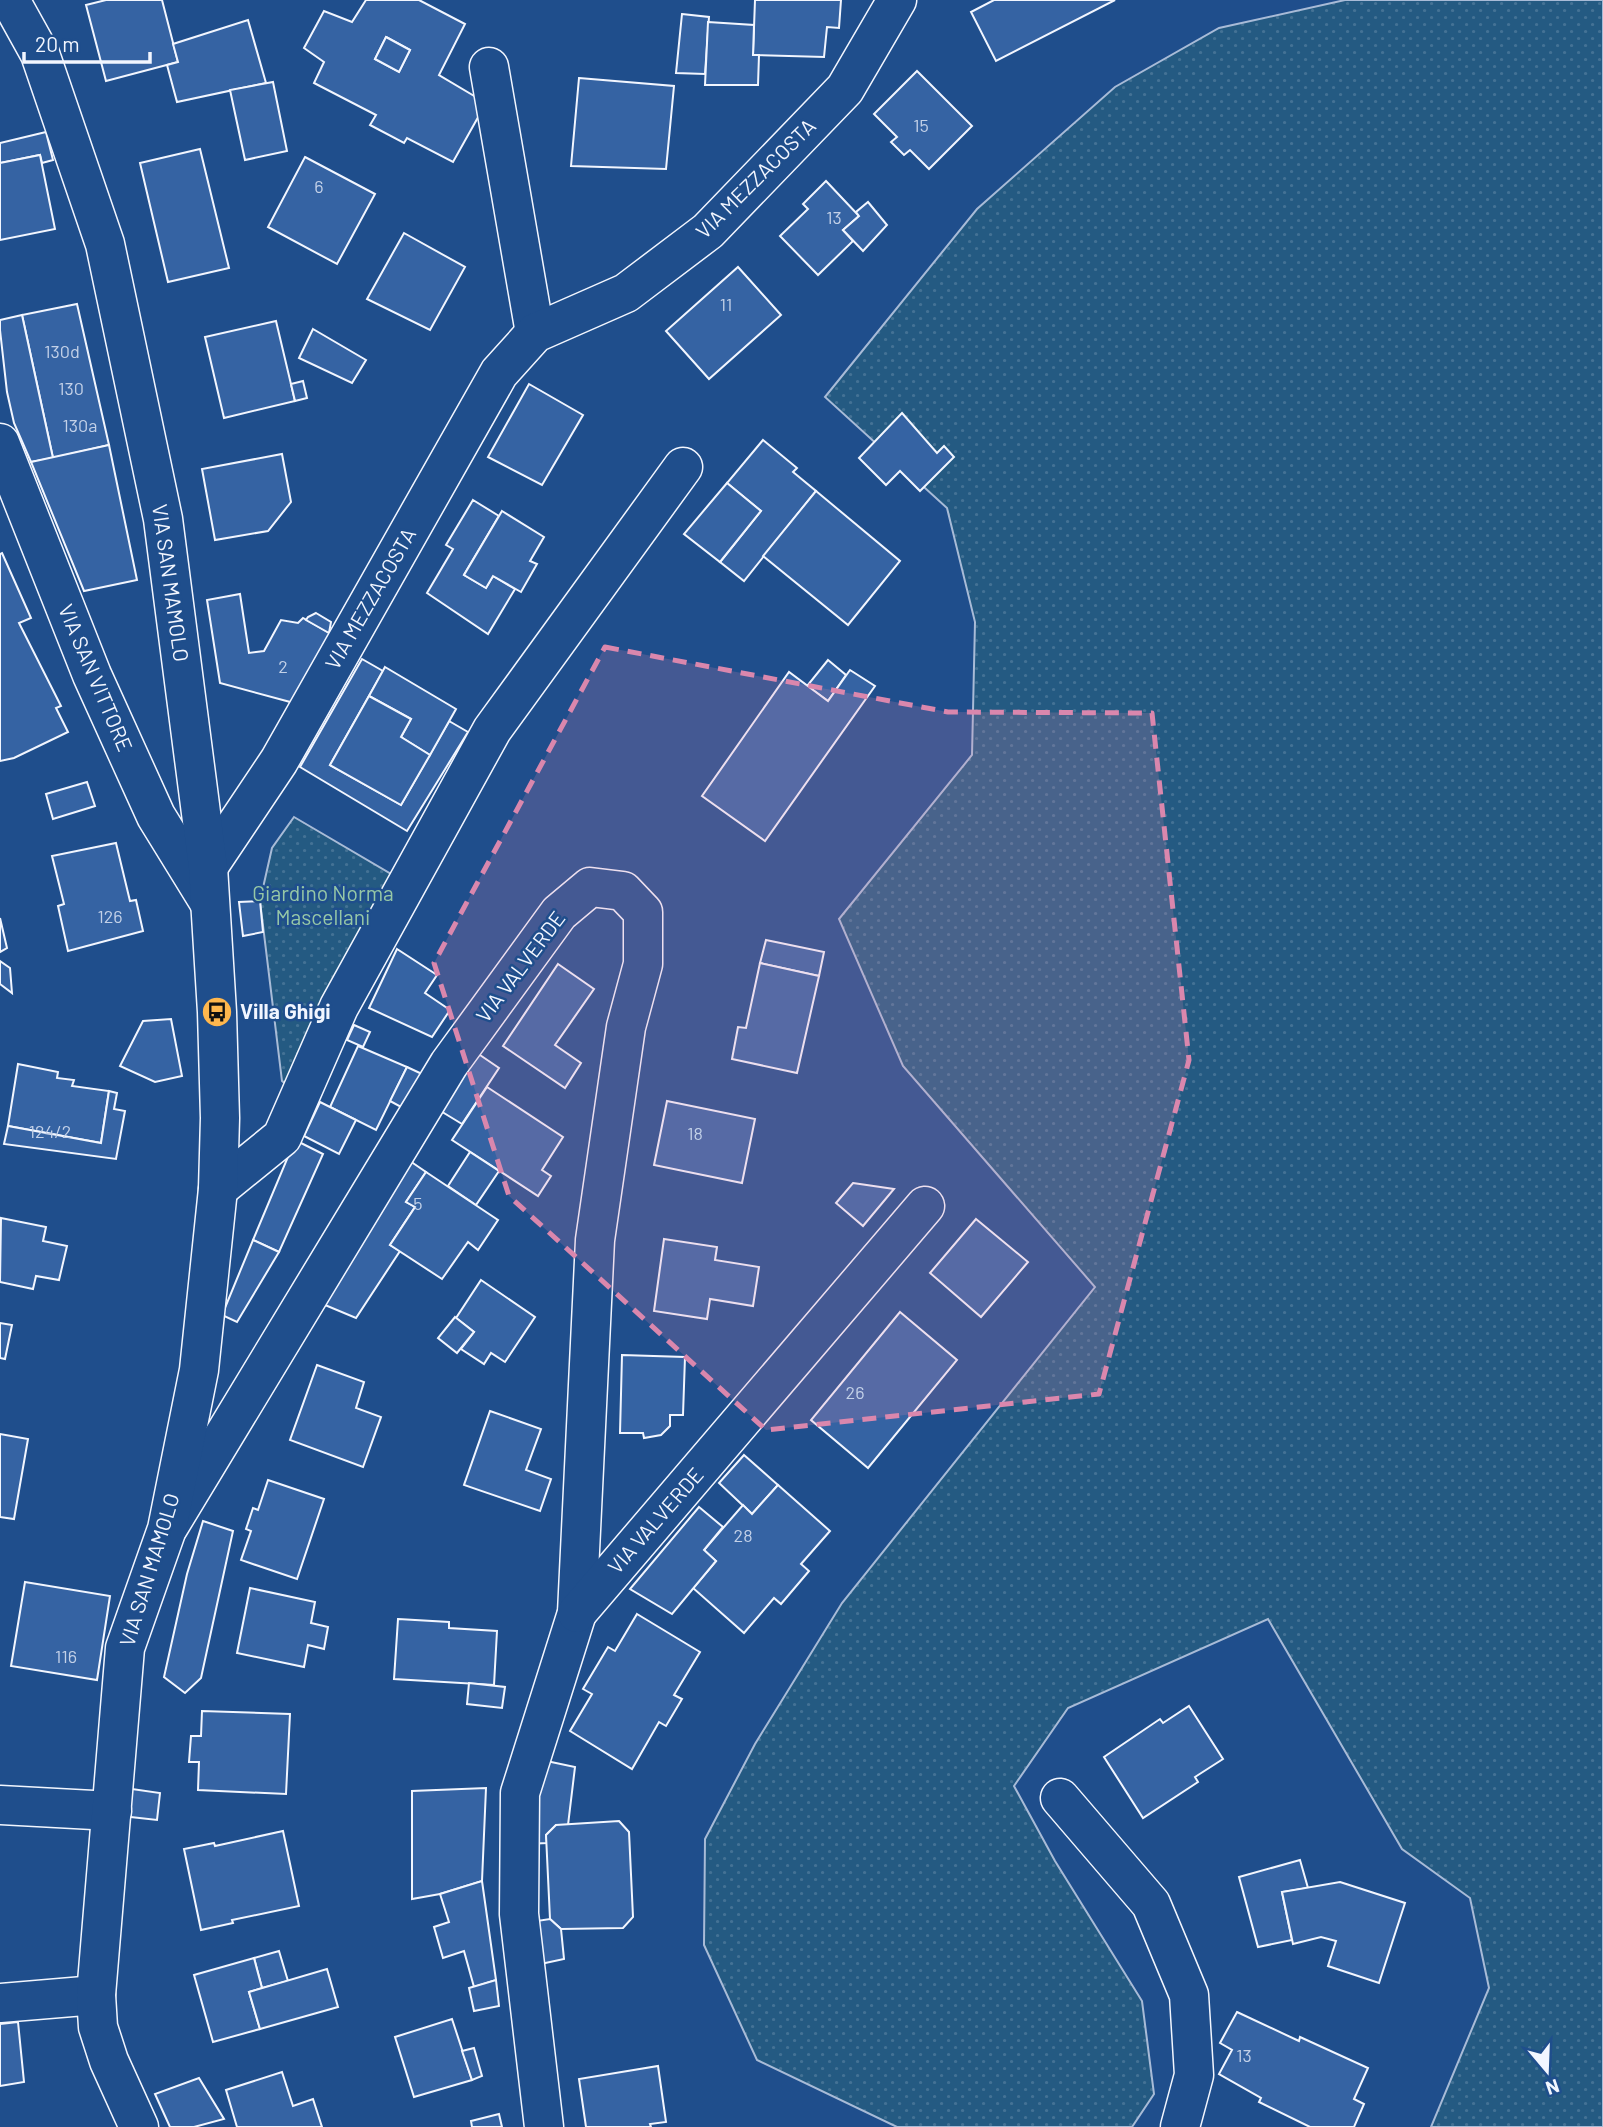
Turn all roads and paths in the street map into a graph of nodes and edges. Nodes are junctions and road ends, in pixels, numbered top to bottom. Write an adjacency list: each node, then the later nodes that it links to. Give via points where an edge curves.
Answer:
1 (10, 0): 7 (street, VIA SAN MAMOLO, via 40,54 105,244 163,519)
2 (897, 0): 4 (street, VIA MEZZACOSTA, via 845,89 708,231 626,293)
3 (489, 67): 4 (street)
4 (535, 333): 7 (street, VIA MEZZACOSTA, via 499,373)
5 (0, 443): 7 (street, VIA SAN VITTORE, via 92,675 156,816)
6 (683, 467): 8 (street, via 492,730 339,1007 282,1138)
7 (209, 885): 8 (street, VIA SAN MAMOLO, via 219,1078)
8 (218, 1189): 10 (street, VIA SAN MAMOLO, via 199,1370)
9 (925, 1206): 11 (street, VIA VALVERDE)
10 (167, 1529): 11 (street, VIA VALVERDE, via 449,1064 559,913 590,887 623,891 643,912 643,964 626,1027 595,1240); 14 (street, VIA SAN MAMOLO, via 125,1648)
11 (577, 1613): 18 (street, VIA VALVERDE, via 520,1793 519,1914)
12 (1060, 1798): 19 (street, via 1151,1904 1189,1995 1194,2075)
13 (0, 1805): 14 (street)
14 (112, 1811): 15 (street, VIA SAN MAMOLO)
15 (96, 1995): 16 (street); 17 (street, VIA SAN MAMOLO, via 98,2027 109,2061)
16 (0, 2003)
17 (139, 2127)
18 (544, 2127)
19 (1180, 2127)

